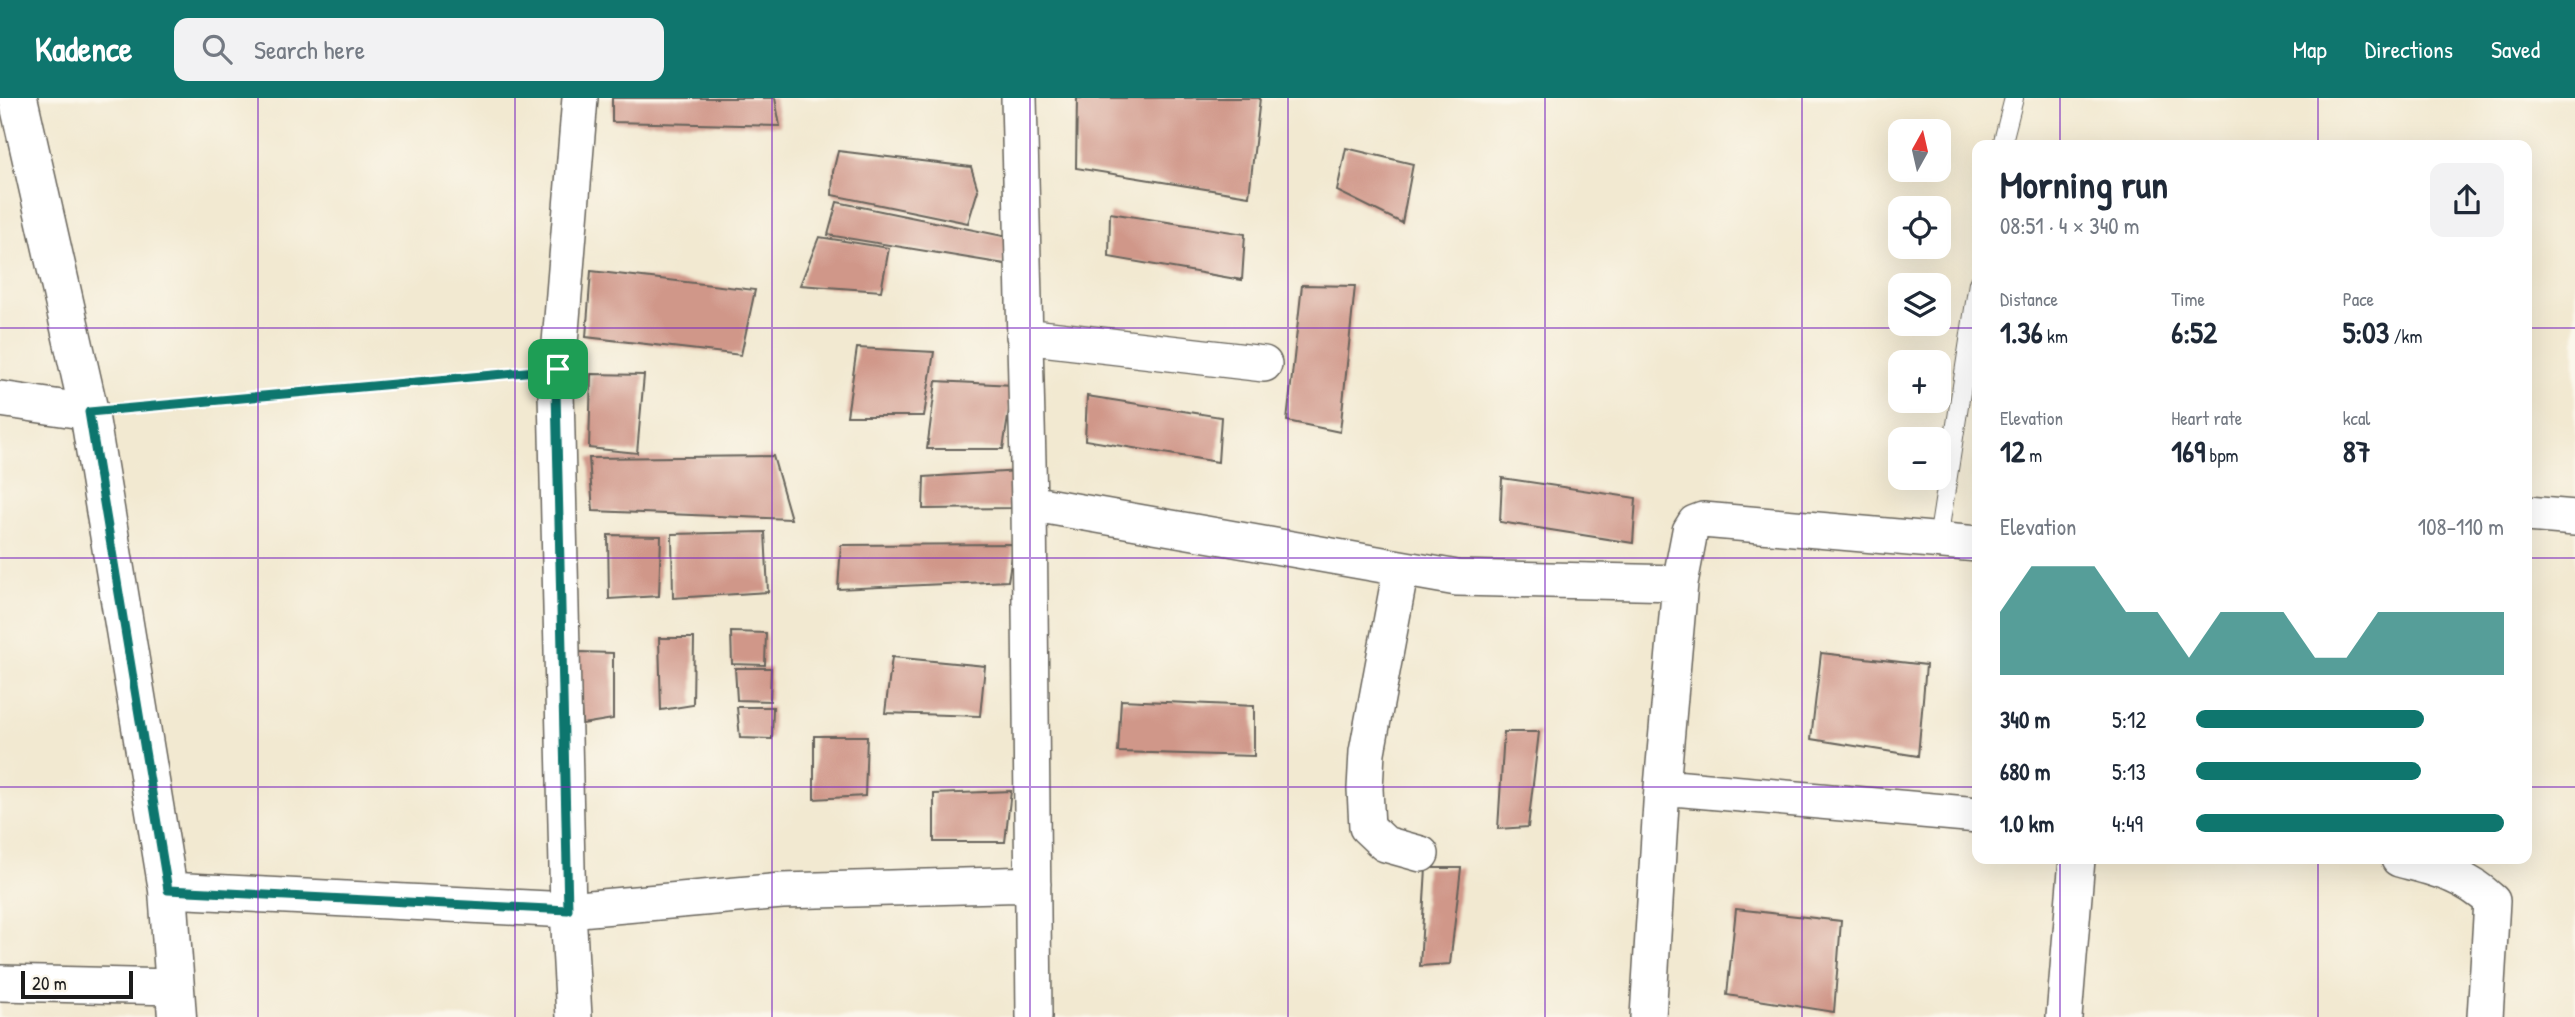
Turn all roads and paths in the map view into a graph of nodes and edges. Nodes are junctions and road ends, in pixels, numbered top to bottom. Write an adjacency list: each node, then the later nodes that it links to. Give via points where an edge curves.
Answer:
1 (18, 98): 11 (main road)
2 (580, 98): 9 (street)
3 (1019, 98): 7 (street)
4 (2014, 98): 5 (lane)
5 (2003, 140)
6 (1972, 322): 15 (lane)
7 (1024, 336): 8 (street); 12 (street)
8 (1264, 364)
9 (558, 369): 11 (path); 26 (street)
10 (0, 399): 11 (street)
11 (89, 412): 25 (main road)
12 (1029, 503): 17 (street); 24 (street)
13 (2532, 515): 14 (street)
14 (2575, 519)
15 (1938, 540): 16 (street); 18 (street, via 1703,520 1690,531)
16 (1972, 543)
17 (1401, 569): 18 (street, via 1457,579); 21 (street, via 1364,789 1367,827 1385,845)
18 (1680, 583): 19 (street)
19 (1662, 787): 20 (street); 31 (street)
20 (1972, 814)
21 (1421, 854)
22 (2077, 864): 32 (street)
23 (2417, 864): 33 (street, via 2456,875 2492,901)
24 (1033, 884): 26 (street, via 782,891); 30 (street)
25 (168, 890): 26 (street); 28 (main road)
26 (568, 910): 29 (street)
27 (0, 983): 28 (street)
28 (176, 1002)
29 (574, 1017)
30 (1034, 1017)
31 (1648, 1017)
32 (2064, 1017)
33 (2485, 1017)

